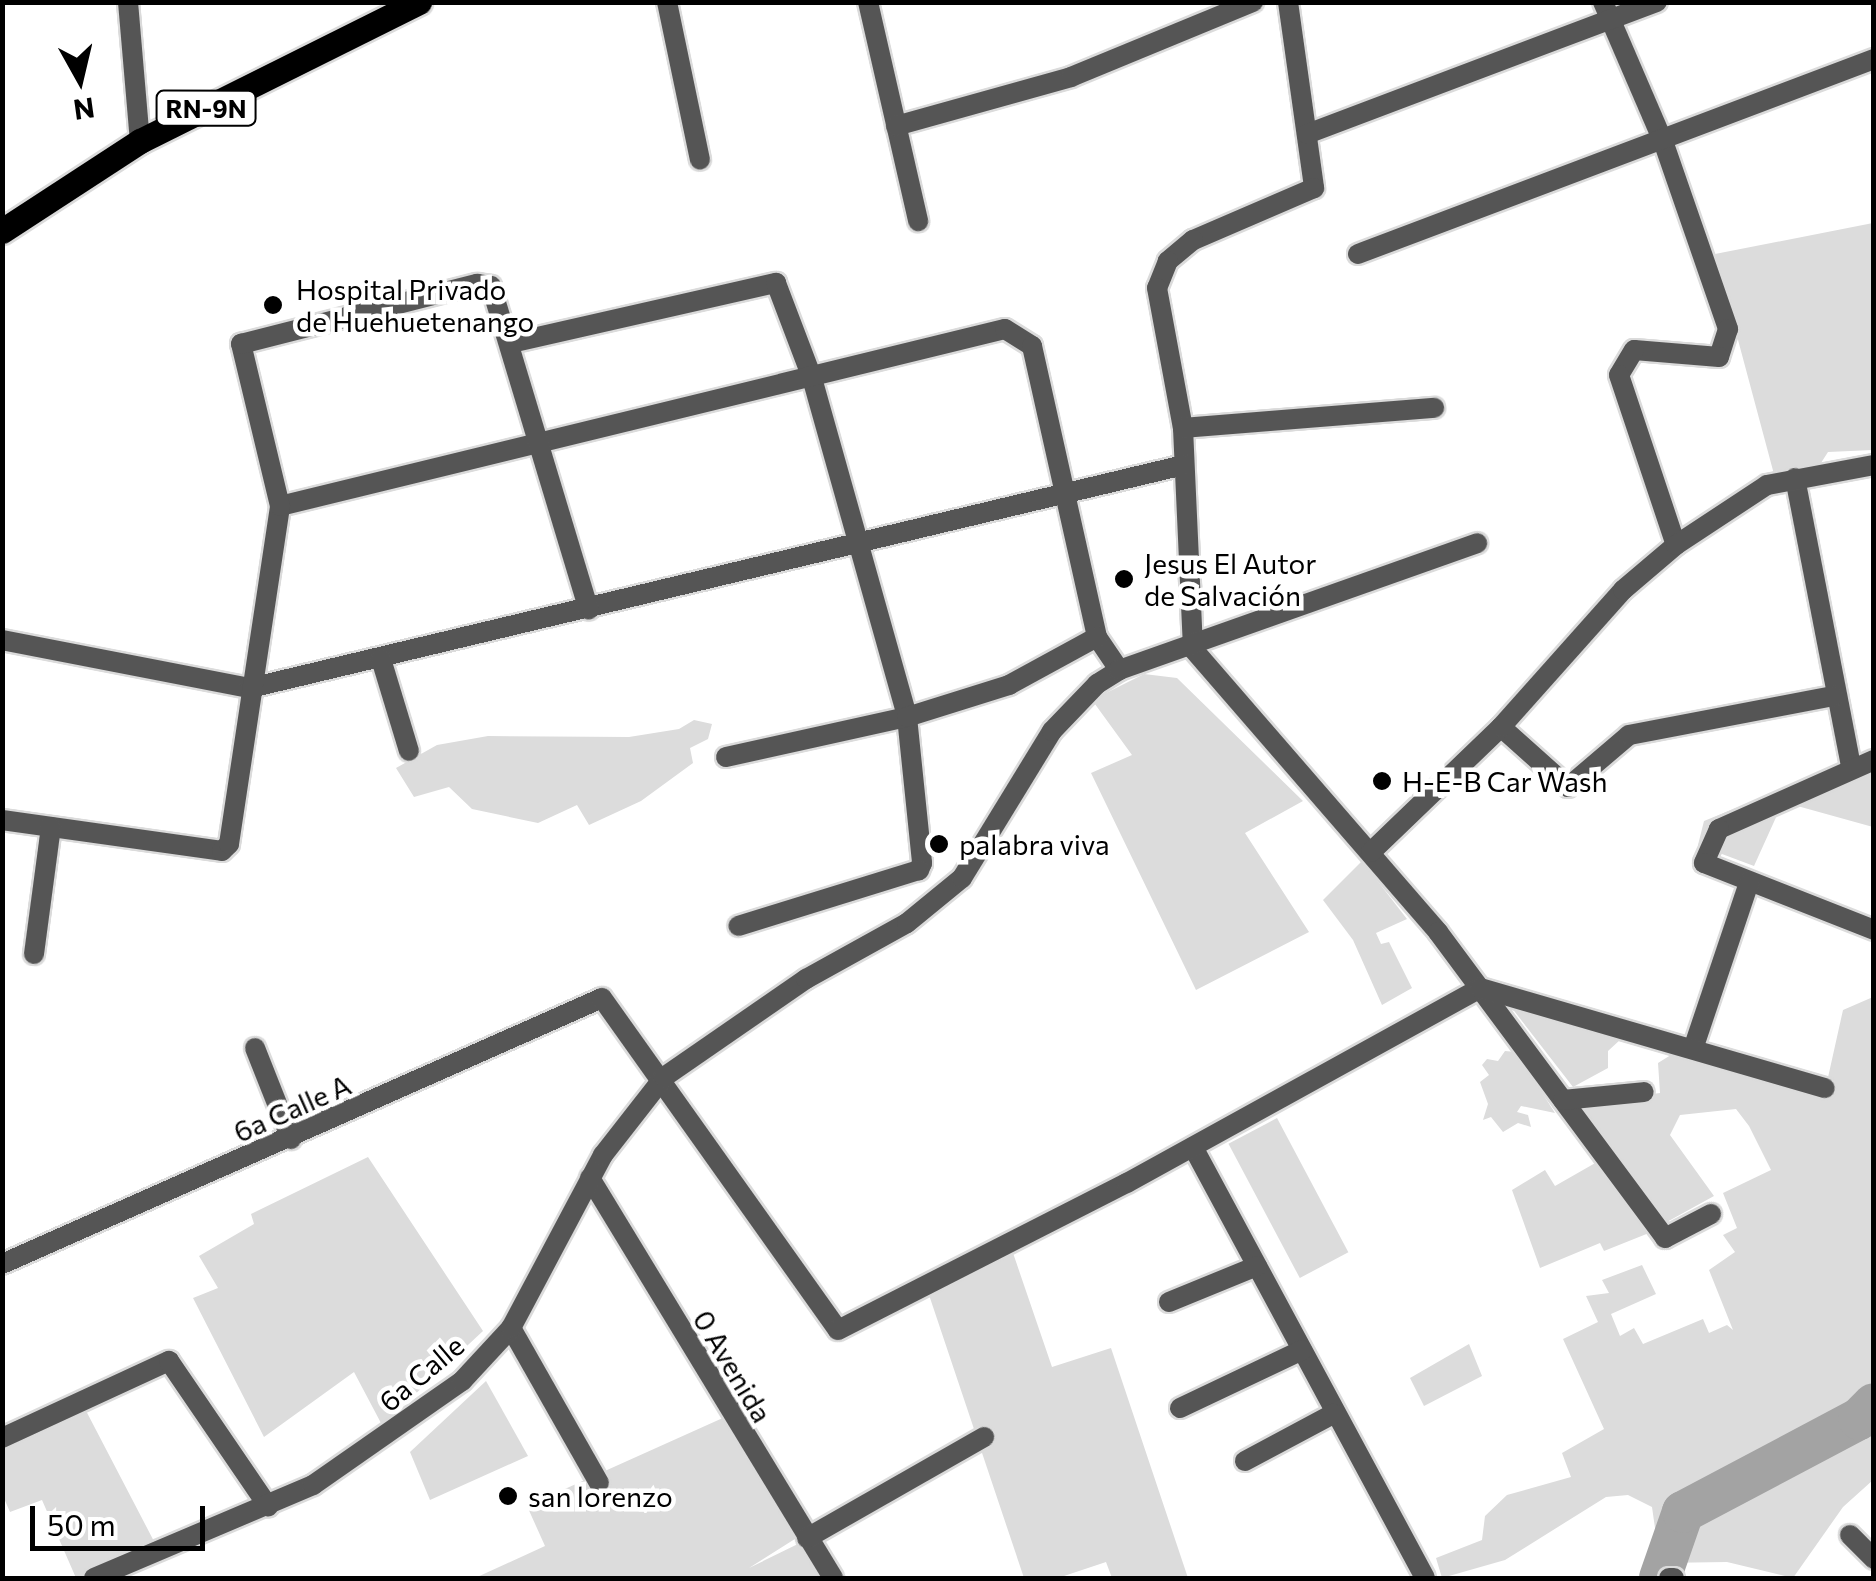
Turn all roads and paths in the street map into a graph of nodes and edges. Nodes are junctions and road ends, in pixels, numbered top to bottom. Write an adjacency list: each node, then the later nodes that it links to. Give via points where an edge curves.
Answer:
1 (128, 2): 12 (street)
2 (419, 2): 12 (main road, RN-9N)
3 (667, 2): 14 (street)
4 (868, 2): 10 (street)
5 (1252, 2): 10 (street, via 1071,77)
6 (1288, 2): 11 (street)
7 (1656, 2): 8 (street)
8 (1607, 12): 11 (street); 13 (street)
9 (1874, 59): 13 (street)
10 (896, 126): 15 (street)
11 (1307, 134): 21 (street, via 1311,190 1193,240 1162,272 1155,298)
12 (140, 140): 16 (main road, RN-9N)
13 (1663, 142): 17 (street); 30 (street, via 1728,330 1719,357 1634,350 1618,375)
14 (700, 160)
15 (918, 221)
16 (3, 230)
17 (1358, 254)
18 (511, 343): 19 (street, via 770,281); 22 (street); 27 (street, via 493,288 481,284 241,344)
19 (812, 378): 22 (street); 26 (street, via 983,330 1013,332 1032,346); 28 (street)
20 (1434, 408): 21 (street)
21 (1183, 428): 23 (street)
22 (539, 446): 27 (street); 31 (street)
23 (1184, 465): 26 (street); 34 (street)
24 (1874, 465): 25 (street)
25 (1795, 478): 30 (street, via 1767,485); 38 (street)
26 (1062, 496): 28 (street); 32 (street)
27 (280, 506): 37 (street)
28 (862, 542): 31 (street); 39 (street)
29 (1477, 543): 34 (street, 6a Calle)
30 (1676, 545): 40 (street, via 1623,590)
31 (589, 610): 35 (street)
32 (1096, 638): 36 (street); 39 (street, via 1009,686)
33 (2, 640): 37 (street)
34 (1193, 649): 36 (street, 6a Calle); 47 (street)
35 (381, 660): 37 (street); 41 (street)
36 (1119, 670): 55 (street, 6a Calle, via 1074,702 1028,768 988,845 941,897)
37 (250, 688): 46 (street, via 229,844 222,851)
38 (1832, 696): 40 (street, via 1629,736 1568,787); 44 (street)
39 (907, 717): 42 (street); 49 (street, via 921,867)
40 (1502, 727): 47 (street)
41 (409, 751)
42 (726, 756)
43 (1874, 760): 44 (street)
44 (1850, 767): 48 (street, via 1718,829 1704,865)
45 (2, 820): 46 (street)
46 (51, 827): 51 (street)
47 (1371, 852): 52 (street)
48 (1749, 883): 50 (street); 54 (street)
49 (738, 926)
50 (1874, 930)
51 (34, 954)
52 (1480, 988): 54 (street); 58 (street); 60 (street)
53 (255, 1048): 59 (street)
54 (1693, 1049): 56 (street)
55 (664, 1077): 59 (street, 6a Calle A, via 602,998); 60 (street, via 838,1330); 61 (street, 6a Calle)
56 (1825, 1088)
57 (1644, 1092): 58 (street)
58 (1564, 1100): 62 (street, via 1665,1238)
59 (291, 1139): 63 (street, 6a Calle A)
60 (1192, 1147): 64 (street)
61 (590, 1178): 66 (street, 6a Calle); 76 (street, 0 Avenida)
62 (1710, 1214)
63 (2, 1264)
64 (1258, 1266): 65 (street); 67 (street)
65 (1170, 1302)
66 (511, 1328): 73 (street); 74 (street, 6a Calle, via 462,1380 393,1432)
67 (1302, 1350): 68 (street); 69 (street)
68 (1180, 1408)
69 (1334, 1414): 72 (street); 80 (street, via 1403,1528)
70 (984, 1437): 76 (street)
71 (2, 1438): 74 (street, via 169,1361)
72 (1245, 1462)
73 (599, 1482)
74 (268, 1506): 78 (street, 6a Calle)
75 (1850, 1535): 77 (street)
76 (807, 1538): 79 (street, 0 Avenida)
77 (1874, 1559)
78 (94, 1578)
79 (833, 1578)
80 (1425, 1578)

